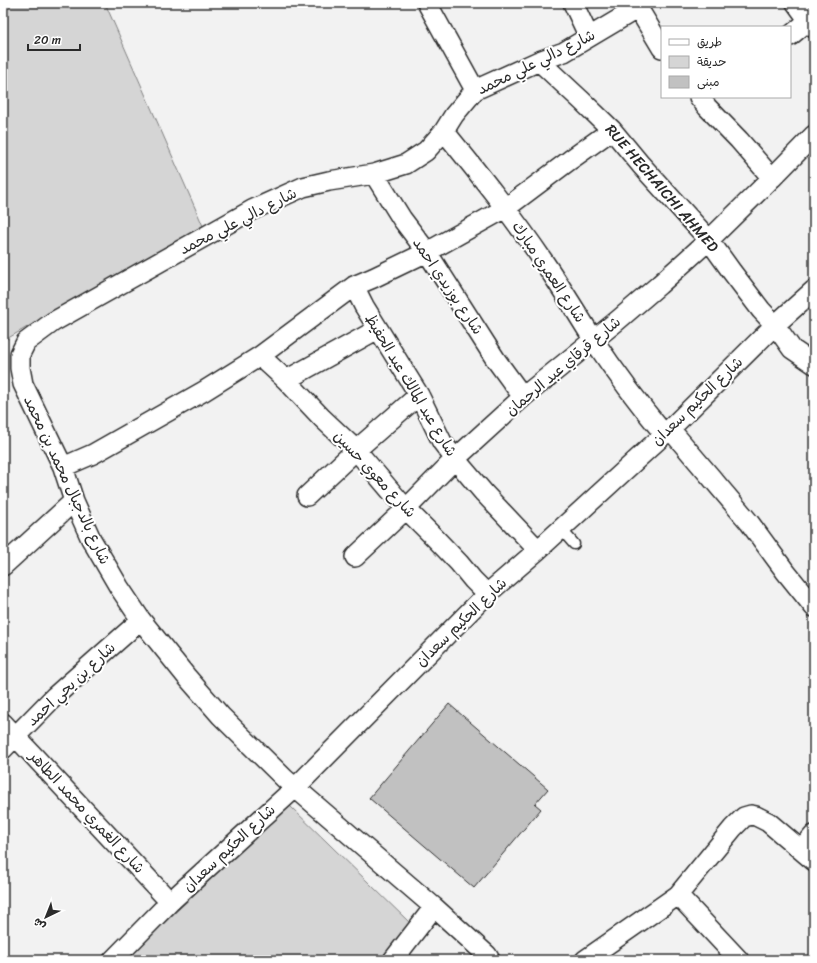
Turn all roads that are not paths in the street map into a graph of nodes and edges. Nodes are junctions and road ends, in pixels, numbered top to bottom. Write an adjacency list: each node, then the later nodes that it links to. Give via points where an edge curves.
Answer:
1 (573, 3): 7 (street)
2 (796, 3): 5 (street)
3 (431, 4): 10 (street)
4 (638, 6): 7 (street, شارع دالي علي محمد); 8 (street)
5 (811, 24): 6 (street)
6 (791, 35)
7 (589, 37): 9 (street, شارع دالي علي محمد, via 564,52)
8 (661, 46)
9 (538, 61): 10 (street, شارع دالي علي محمد); 12 (street, RUE HECHAICHI AHMED)
10 (475, 90): 13 (street, شارع دالي علي محمد)
11 (708, 100): 16 (street)
12 (612, 130): 17 (street); 18 (street, RUE HECHAICHI AHMED)
13 (444, 131): 15 (street, شارع دالي علي محمد, via 426,151 406,164); 17 (street, شارع العمري مبارك)
14 (814, 135): 16 (street, شارع قرقاي عبد الرحمان)
15 (374, 174): 19 (street, شارع بوزيدي احمد, via 402,220); 27 (street, شارع دالي علي محمد, via 303,187 252,210 53,322 26,342 20,354)
16 (772, 178): 18 (street, شارع قرقاي عبد الرحمان)
17 (506, 208): 19 (street); 24 (street, شارع العمري مبارك)
18 (709, 240): 22 (street, RUE HECHAICHI AHMED); 24 (street, شارع قرقاي عبد الرحمان)
19 (427, 252): 20 (street); 30 (street, شارع بوزيدي احمد, via 496,360)
20 (354, 286): 23 (street, شارع عبد المالك عبد الحفيظ); 25 (street)
21 (814, 290): 22 (street, شارع الحكيم سعدان)
22 (775, 325): 26 (street, RUE HECHAICHI AHMED, via 792,348); 31 (street, شارع الحكيم سعدان)
23 (378, 329): 28 (street); 29 (street, شارع عبد المالك عبد الحفيظ)
24 (594, 339): 30 (street, شارع قرقاي عبد الرحمان); 31 (street, شارع العمري مبارك, via 648,415)
25 (260, 356): 28 (street, شارع معوي حسين); 34 (street, via 190,399 93,454)
26 (814, 364)
27 (20, 368): 34 (street, شارع بالدجبال محمد بن محمد, via 23,384)
28 (286, 380): 32 (street, شارع معوي حسين)
29 (420, 395): 32 (street); 33 (street, شارع عبد المالك عبد الحفيظ, via 442,442)
30 (523, 397): 33 (street, شارع قرقاي عبد الرحمان)
31 (667, 431): 38 (street, شارع الحكيم سعدان); 44 (street, شارع العمري مبارك, via 749,522)
32 (356, 450): 35 (street); 37 (street, شارع معوي حسين)
33 (455, 458): 37 (street, شارع قرقاي عبد الرحمان); 40 (street, شارع عبد المالك عبد الحفيظ)
34 (63, 468): 36 (street, شارع بالدجبال محمد بن محمد)
35 (307, 496)
36 (74, 501): 42 (street); 45 (street, شارع بالدجبال محمد بن محمد, via 91,539)
37 (406, 509): 41 (street, شارع قرقاي عبد الرحمان); 43 (street, شارع معوي حسين)
38 (560, 529): 39 (lane); 40 (street, شارع الحكيم سعدان)
39 (574, 544)
40 (538, 550): 43 (street, شارع الحكيم سعدان)
41 (355, 557)
42 (3, 566)
43 (487, 594): 48 (street, شارع الحكيم سعدان)
44 (814, 607)
45 (141, 620): 46 (street, شارع بن يحي احمد, via 55,696); 48 (street, شارع بالدجبال محمد بن محمد, via 222,716)
46 (10, 730): 47 (street, شارع بن يحي احمد); 52 (street, شارع الغمري محمد الطاهر)
47 (3, 749)
48 (295, 788): 52 (street, شارع الحكيم سعدان); 53 (street, شارع بالدجبال محمد بن محمد)
49 (814, 835): 50 (street)
50 (808, 856): 51 (street, via 768,822 756,816 744,817)
51 (678, 894): 57 (street); 58 (street)
52 (170, 902): 54 (street, شارع الحكيم سعدان)
53 (434, 908): 55 (street); 56 (street, شارع بالدجبال محمد بن محمد)
54 (113, 960)
55 (393, 960)
56 (490, 960)
57 (585, 960)
58 (739, 960)

